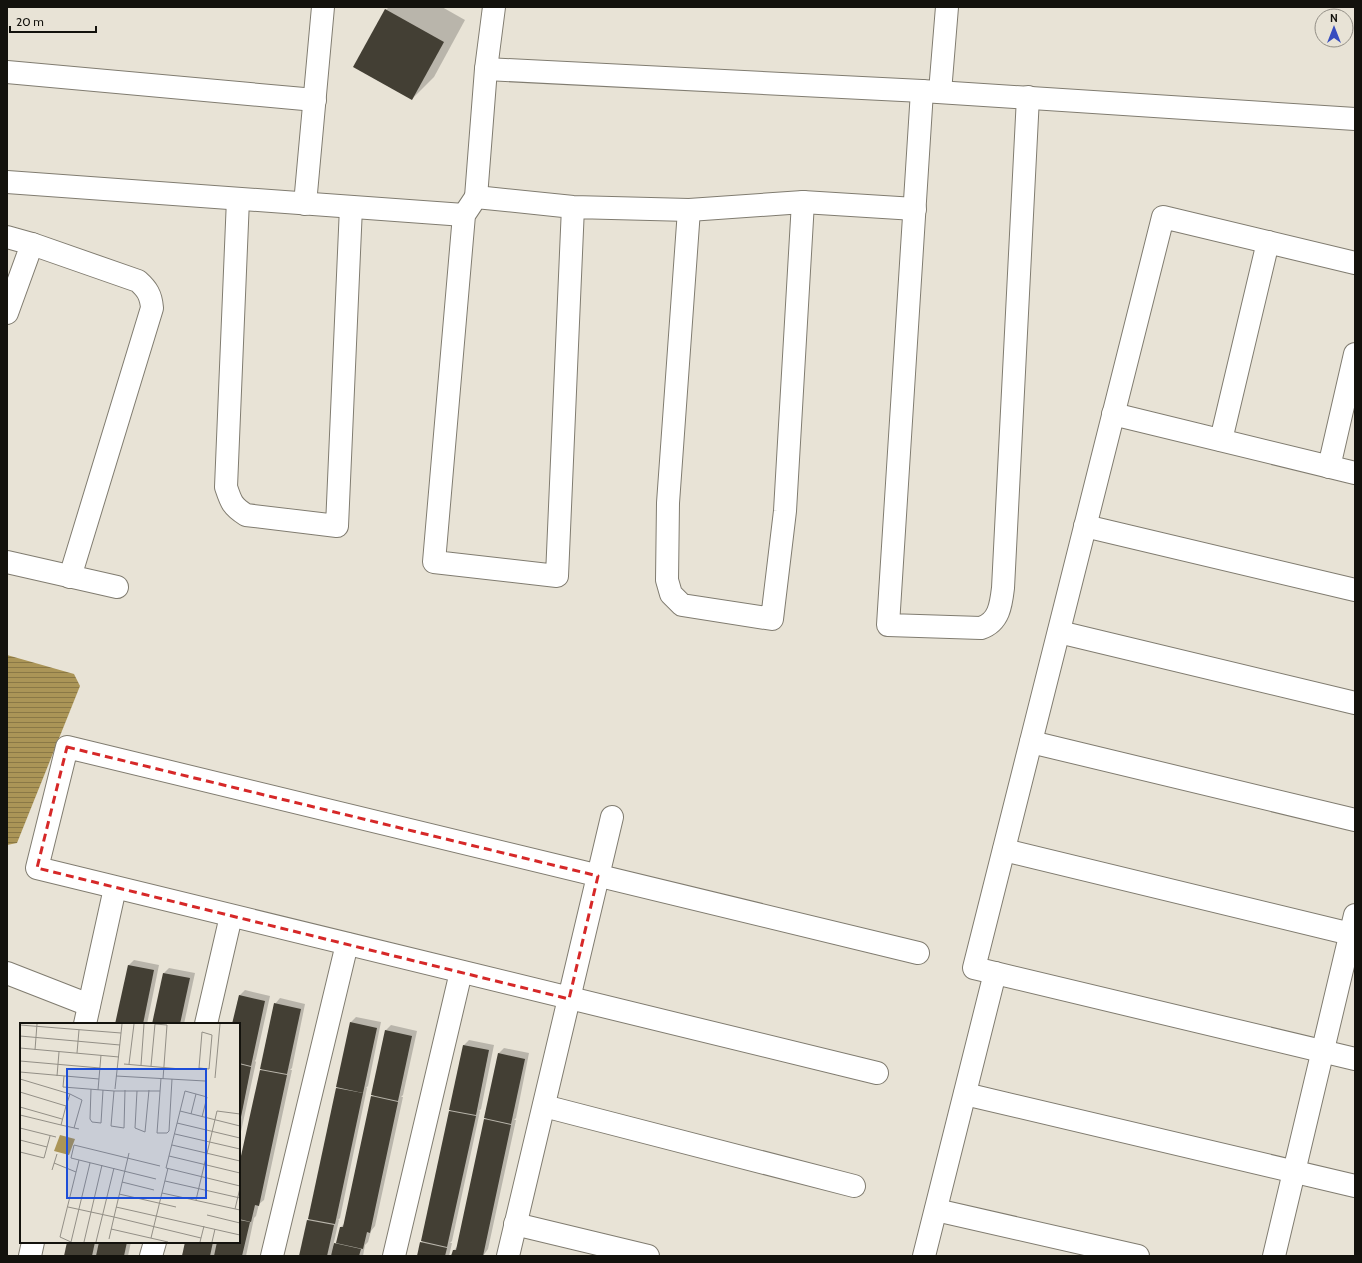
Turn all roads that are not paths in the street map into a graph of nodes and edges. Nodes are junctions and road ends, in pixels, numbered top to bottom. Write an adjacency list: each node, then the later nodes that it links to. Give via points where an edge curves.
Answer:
1 (323, 7): 8 (street)
2 (494, 7): 4 (street)
3 (947, 7): 6 (street)
4 (486, 69): 6 (street); 11 (street)
5 (7, 72): 8 (street)
6 (931, 91): 7 (street); 17 (street)
7 (1028, 97): 9 (street); 17 (street, via 1003,588 1001,603 994,619 981,628 888,625)
8 (314, 100): 14 (street)
9 (1355, 119)
10 (7, 182): 12 (street)
11 (476, 197): 16 (street); 19 (street)
12 (238, 199): 14 (street); 15 (street, via 226,487 235,508 246,515 337,526)
13 (803, 202): 17 (street); 18 (street); 18 (street, via 785,511 772,619 682,604 671,594 667,580 668,503)
14 (305, 204): 15 (street)
15 (351, 207): 19 (street)
16 (572, 207): 18 (street); 19 (street, via 557,576 434,562)
17 (915, 209)
18 (689, 210)
19 (464, 215)
20 (7, 237): 22 (street)
21 (1268, 242): 23 (street); 26 (street, via 1163,217); 27 (street)
22 (32, 244): 24 (street); 32 (street, via 138,281 151,295 152,300 150,315)
23 (1355, 263)
24 (7, 313)
25 (1355, 354): 28 (street)
26 (1114, 414): 27 (street); 30 (street)
27 (1220, 440): 28 (street)
28 (1329, 467): 29 (street)
29 (1355, 473)
30 (1085, 526): 34 (street); 35 (street)
31 (7, 562): 32 (street)
32 (70, 577): 33 (street)
33 (117, 587)
34 (1355, 590)
35 (1059, 632): 36 (street); 37 (street)
36 (1355, 703)
37 (1031, 742): 39 (street); 40 (street)
38 (612, 818): 41 (street)
39 (1355, 820)
40 (1004, 850): 44 (street); 49 (street, via 974,968)
41 (598, 876): 42 (street, via 68,747 37,868); 46 (street); 50 (street)
42 (115, 888): 43 (street); 51 (street)
43 (231, 916): 45 (street); 52 (street)
44 (1354, 928): 53 (street)
45 (346, 944): 48 (street); 67 (street)
46 (918, 953)
47 (7, 972): 51 (street)
48 (461, 972): 50 (street); 68 (street)
49 (995, 973): 53 (street); 56 (street)
50 (569, 999): 55 (street); 57 (street)
51 (87, 1015)
52 (206, 1023)
53 (1323, 1052): 54 (street); 58 (street)
54 (1355, 1059)
55 (877, 1073)
56 (965, 1094): 58 (street); 61 (street)
57 (544, 1106): 59 (street); 62 (street)
58 (1294, 1172): 60 (street); 73 (street)
59 (854, 1186)
60 (1355, 1186)
61 (936, 1210): 71 (street); 72 (street)
62 (515, 1224): 69 (street); 70 (street)
63 (33, 1243): 65 (street)
64 (155, 1243): 66 (street)
65 (30, 1256)
66 (151, 1256)
67 (272, 1256)
68 (394, 1256)
69 (508, 1256)
70 (648, 1256)
71 (924, 1256)
72 (1138, 1256)
73 (1274, 1256)

